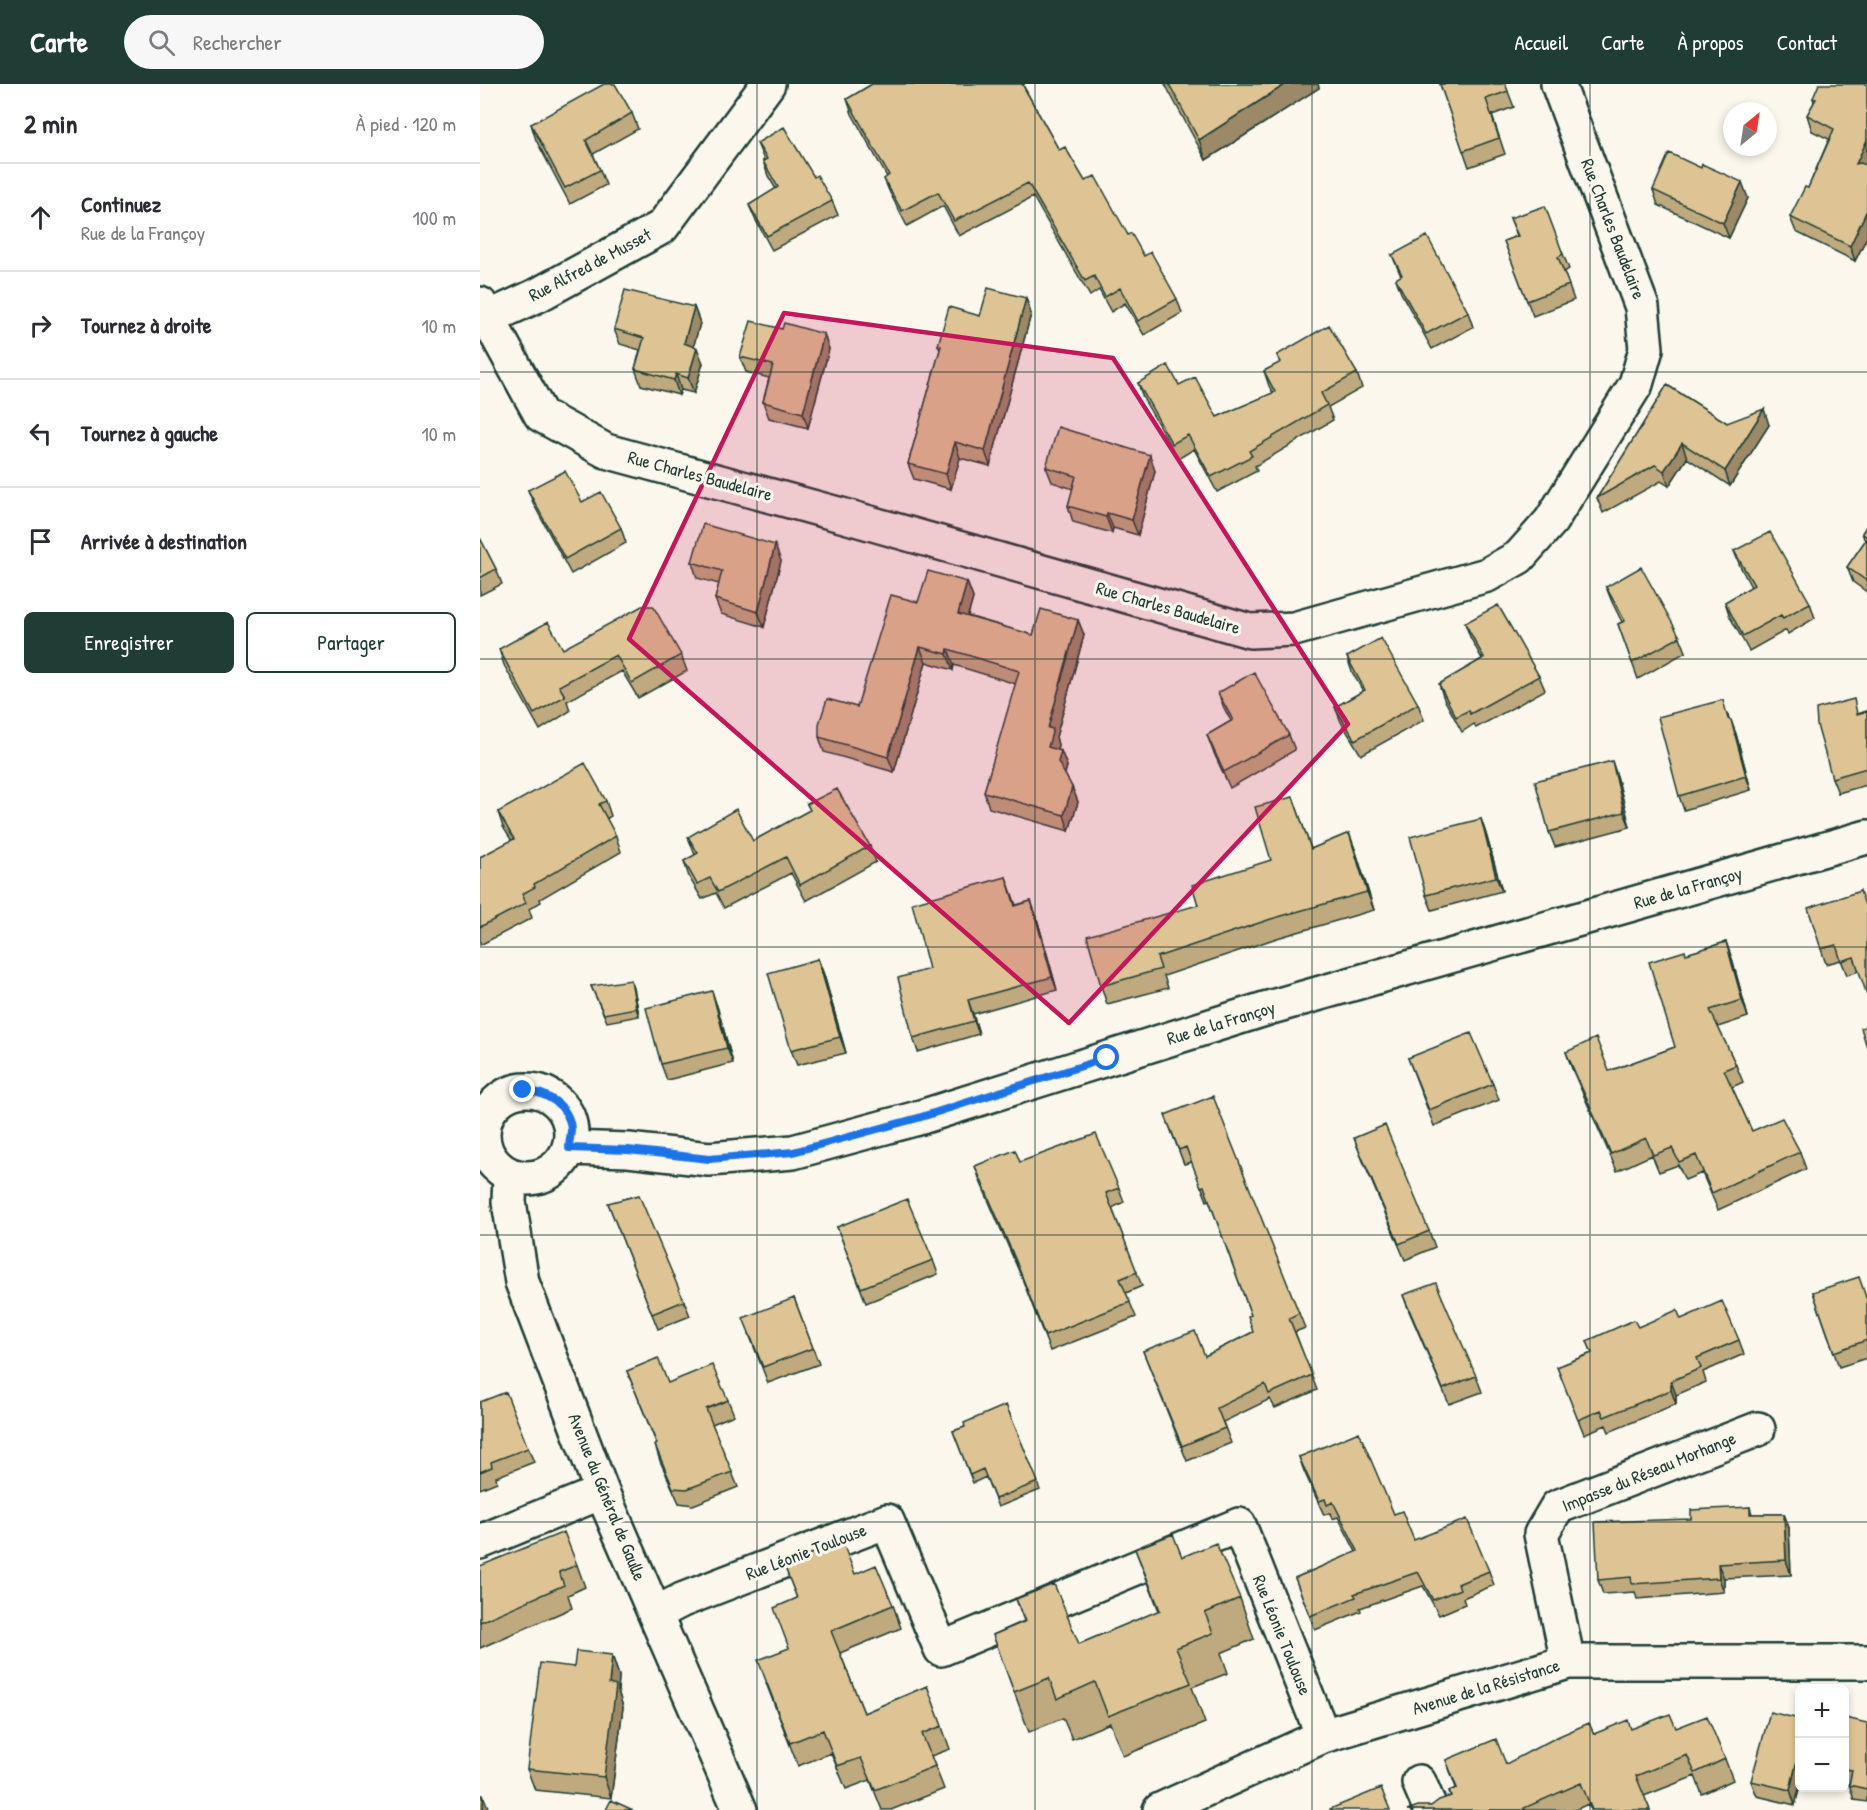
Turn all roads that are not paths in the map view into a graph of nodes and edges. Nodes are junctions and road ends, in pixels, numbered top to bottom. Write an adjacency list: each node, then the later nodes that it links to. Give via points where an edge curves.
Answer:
1 (768, 84): 3 (street, Rue Alfred de Musset, via 662,227 538,295)
2 (1558, 84): 3 (street, Rue Charles Baudelaire, via 1642,307 1646,349 1636,384 1551,521 1519,557 1487,574 1294,629 1250,631 606,451 541,416)
3 (484, 311)
4 (1867, 837): 6 (street, Rue de la Françoy, via 1268,1008 918,1118 793,1152 709,1159)
5 (483, 1119): 6 (street, via 507,1095 523,1090 543,1093 567,1116 571,1129); 7 (street, via 489,1156)
6 (569, 1148): 7 (street, via 564,1159 549,1172 531,1178)
7 (510, 1175): 9 (street, Avenue du Général de Gaulle, via 509,1202 522,1282)
8 (1758, 1429): 12 (street, Impasse du Réseau Morhange, via 1557,1507 1541,1534)
9 (602, 1492): 10 (street); 11 (street, Avenue du Général de Gaulle)
10 (480, 1542)
11 (655, 1614): 14 (street, Rue Léonie Toulouse, via 887,1521 941,1649 1239,1525); 15 (street, Avenue du Général de Gaulle)
12 (1568, 1662): 13 (street, Avenue de la Résistance); 14 (street, Avenue de la Résistance)
13 (1867, 1662)
14 (1323, 1736): 16 (street, Avenue de la Résistance)
15 (740, 1810)
16 (1160, 1810)

